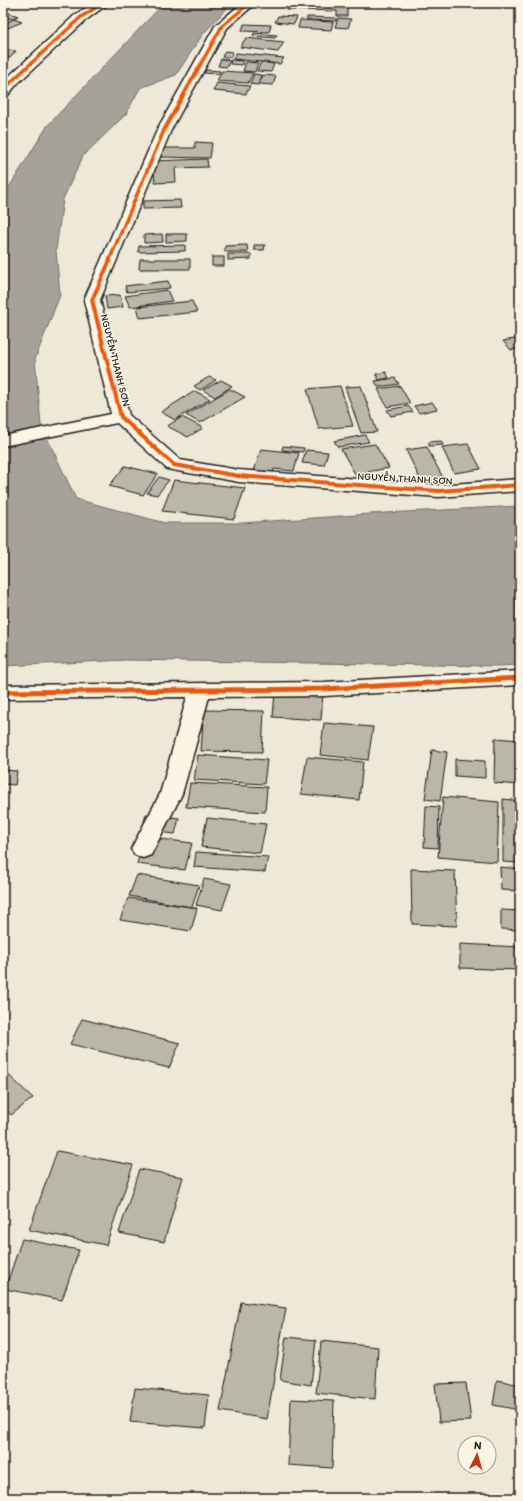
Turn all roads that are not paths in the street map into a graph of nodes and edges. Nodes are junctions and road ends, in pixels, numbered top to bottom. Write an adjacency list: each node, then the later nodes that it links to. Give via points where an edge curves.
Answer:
1 (103, 3): 3 (street, via 81,17)
2 (250, 3): 4 (street, NGUYỄN THANH SƠN, via 222,26 165,128 92,300)
3 (3, 92)
4 (121, 417): 5 (street); 6 (street, NGUYỄN THANH SƠN, via 174,465 239,476 439,490)
5 (3, 441)
6 (520, 485)
7 (520, 678): 8 (street, via 324,689)
8 (200, 690): 9 (street); 10 (street, via 171,794)
9 (3, 692)
10 (143, 849)

